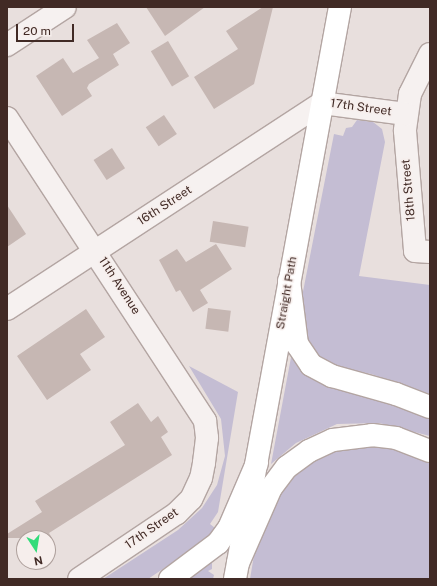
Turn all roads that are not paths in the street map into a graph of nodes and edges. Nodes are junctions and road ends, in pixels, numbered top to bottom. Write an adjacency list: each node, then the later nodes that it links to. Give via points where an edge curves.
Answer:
1 (65, 7): 3 (street)
2 (340, 7): 5 (main road, Straight Path)
3 (7, 45)
4 (430, 54): 6 (street, 17th Street, via 414,82)
5 (322, 102): 6 (street, 17th Street); 8 (street, 16th Street); 10 (main road, Straight Path)
6 (406, 114): 9 (street, 18th Street, via 406,150 415,251)
7 (7, 118): 8 (street, 11th Avenue)
8 (96, 251): 11 (street, 16th Street); 14 (street, 11th Avenue, via 205,420 207,438)
9 (430, 252)
10 (289, 281): 12 (main road, via 297,344 311,365 332,376 396,394); 15 (main road, Straight Path)
11 (7, 309)
12 (430, 407)
13 (430, 451): 16 (main road, via 396,438 372,434 346,437 309,451 287,467 271,488)
14 (204, 462): 17 (street, 17th Street, via 201,478 191,499 177,512)
15 (257, 463): 16 (main road, Straight Path); 18 (main road, via 229,528 218,543)
16 (237, 571)
17 (79, 579)
18 (170, 579)

